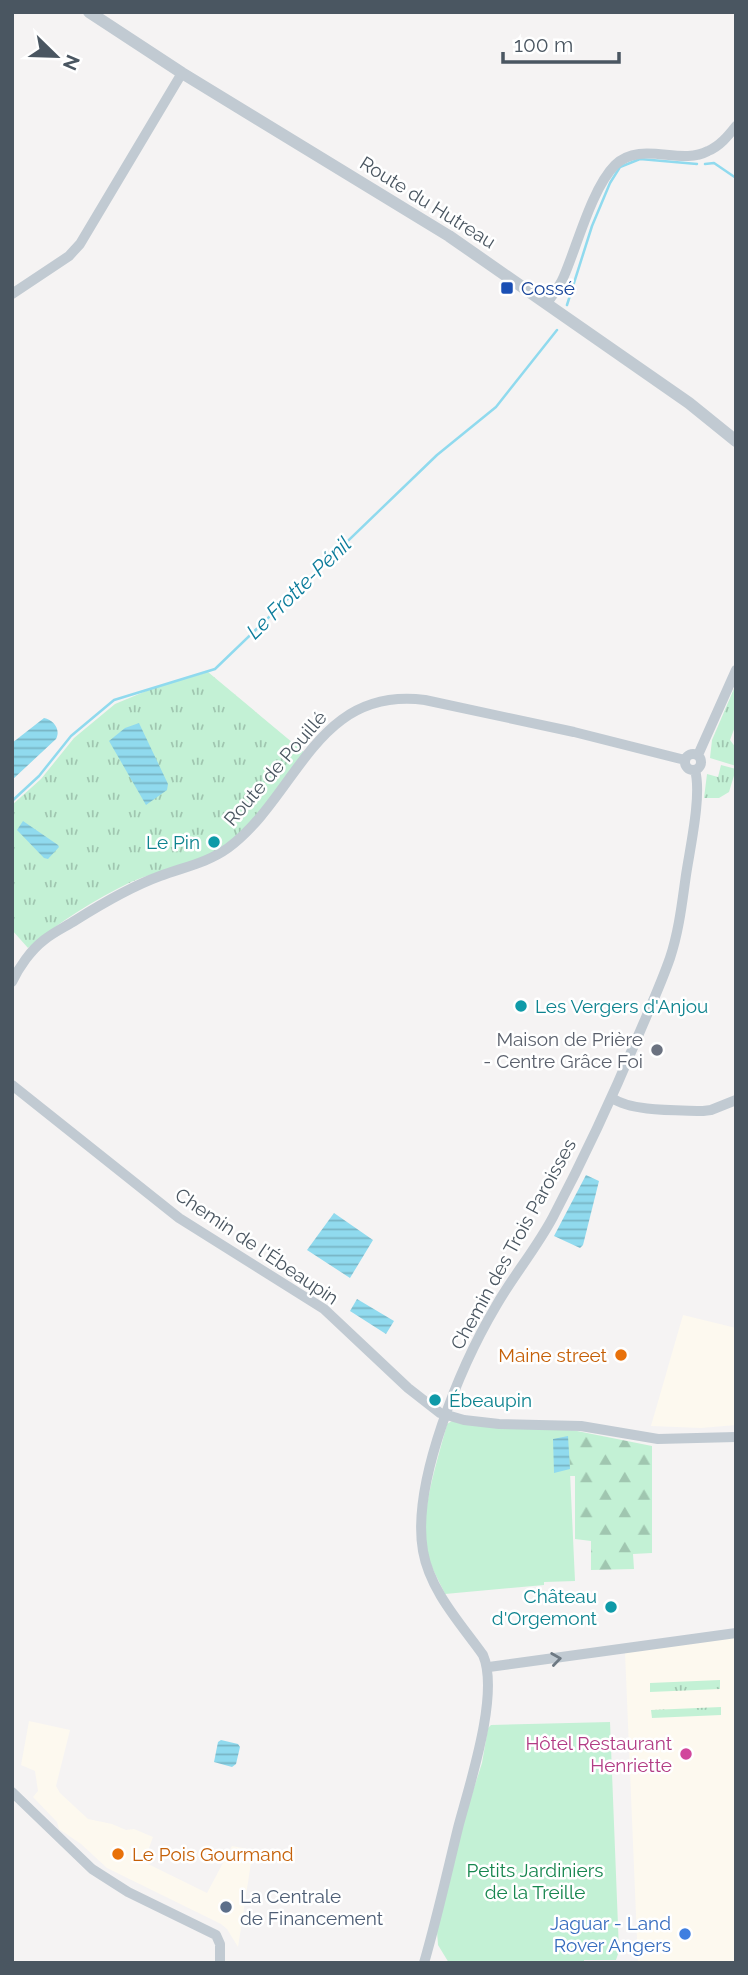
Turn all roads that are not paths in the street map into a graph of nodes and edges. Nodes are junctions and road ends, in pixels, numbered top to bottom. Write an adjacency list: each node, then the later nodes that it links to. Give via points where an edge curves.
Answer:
1 (89, 12): 2 (street, Route du Hutreau)
2 (182, 73): 4 (street, via 80,244); 5 (street, Route du Hutreau, via 439,230)
3 (736, 126): 5 (street, via 707,152 635,155 615,165 588,214 563,279)
4 (12, 295)
5 (547, 303): 6 (street, Route du Hutreau)
6 (689, 403): 7 (street); 8 (street, Route du Hutreau)
7 (736, 432)
8 (736, 441)
9 (736, 670): 10 (street)
10 (698, 755): 11 (street, via 690,754); 12 (street, via 702,762)
11 (685, 760): 12 (street, via 687,768); 13 (street, Route de Pouillé, via 425,700 404,697 369,705 340,718 231,846 204,862 132,887 43,940)
12 (695, 770): 15 (street, Chemin des Trois Paroisses, via 694,820 680,921 670,958)
13 (12, 982)
14 (12, 1084): 17 (street, Chemin de l'Ébeaupin, via 179,1218 324,1309 408,1388)
15 (612, 1098): 16 (street, via 645,1107 703,1111); 17 (street, Chemin des Trois Paroisses, via 552,1219 480,1334)
16 (736, 1100)
17 (445, 1414): 18 (street, via 499,1424 581,1426 658,1439); 20 (street, Chemin des Trois Paroisses, via 426,1489 424,1553 435,1585)
18 (736, 1437)
19 (736, 1633): 20 (street, one-way to 19)
20 (489, 1667): 22 (street, via 479,1754)
21 (12, 1792): 23 (street, via 92,1870 216,1935)
22 (432, 1933): 24 (street); 25 (street)
23 (220, 1963)
24 (424, 1963)
25 (433, 1963)

